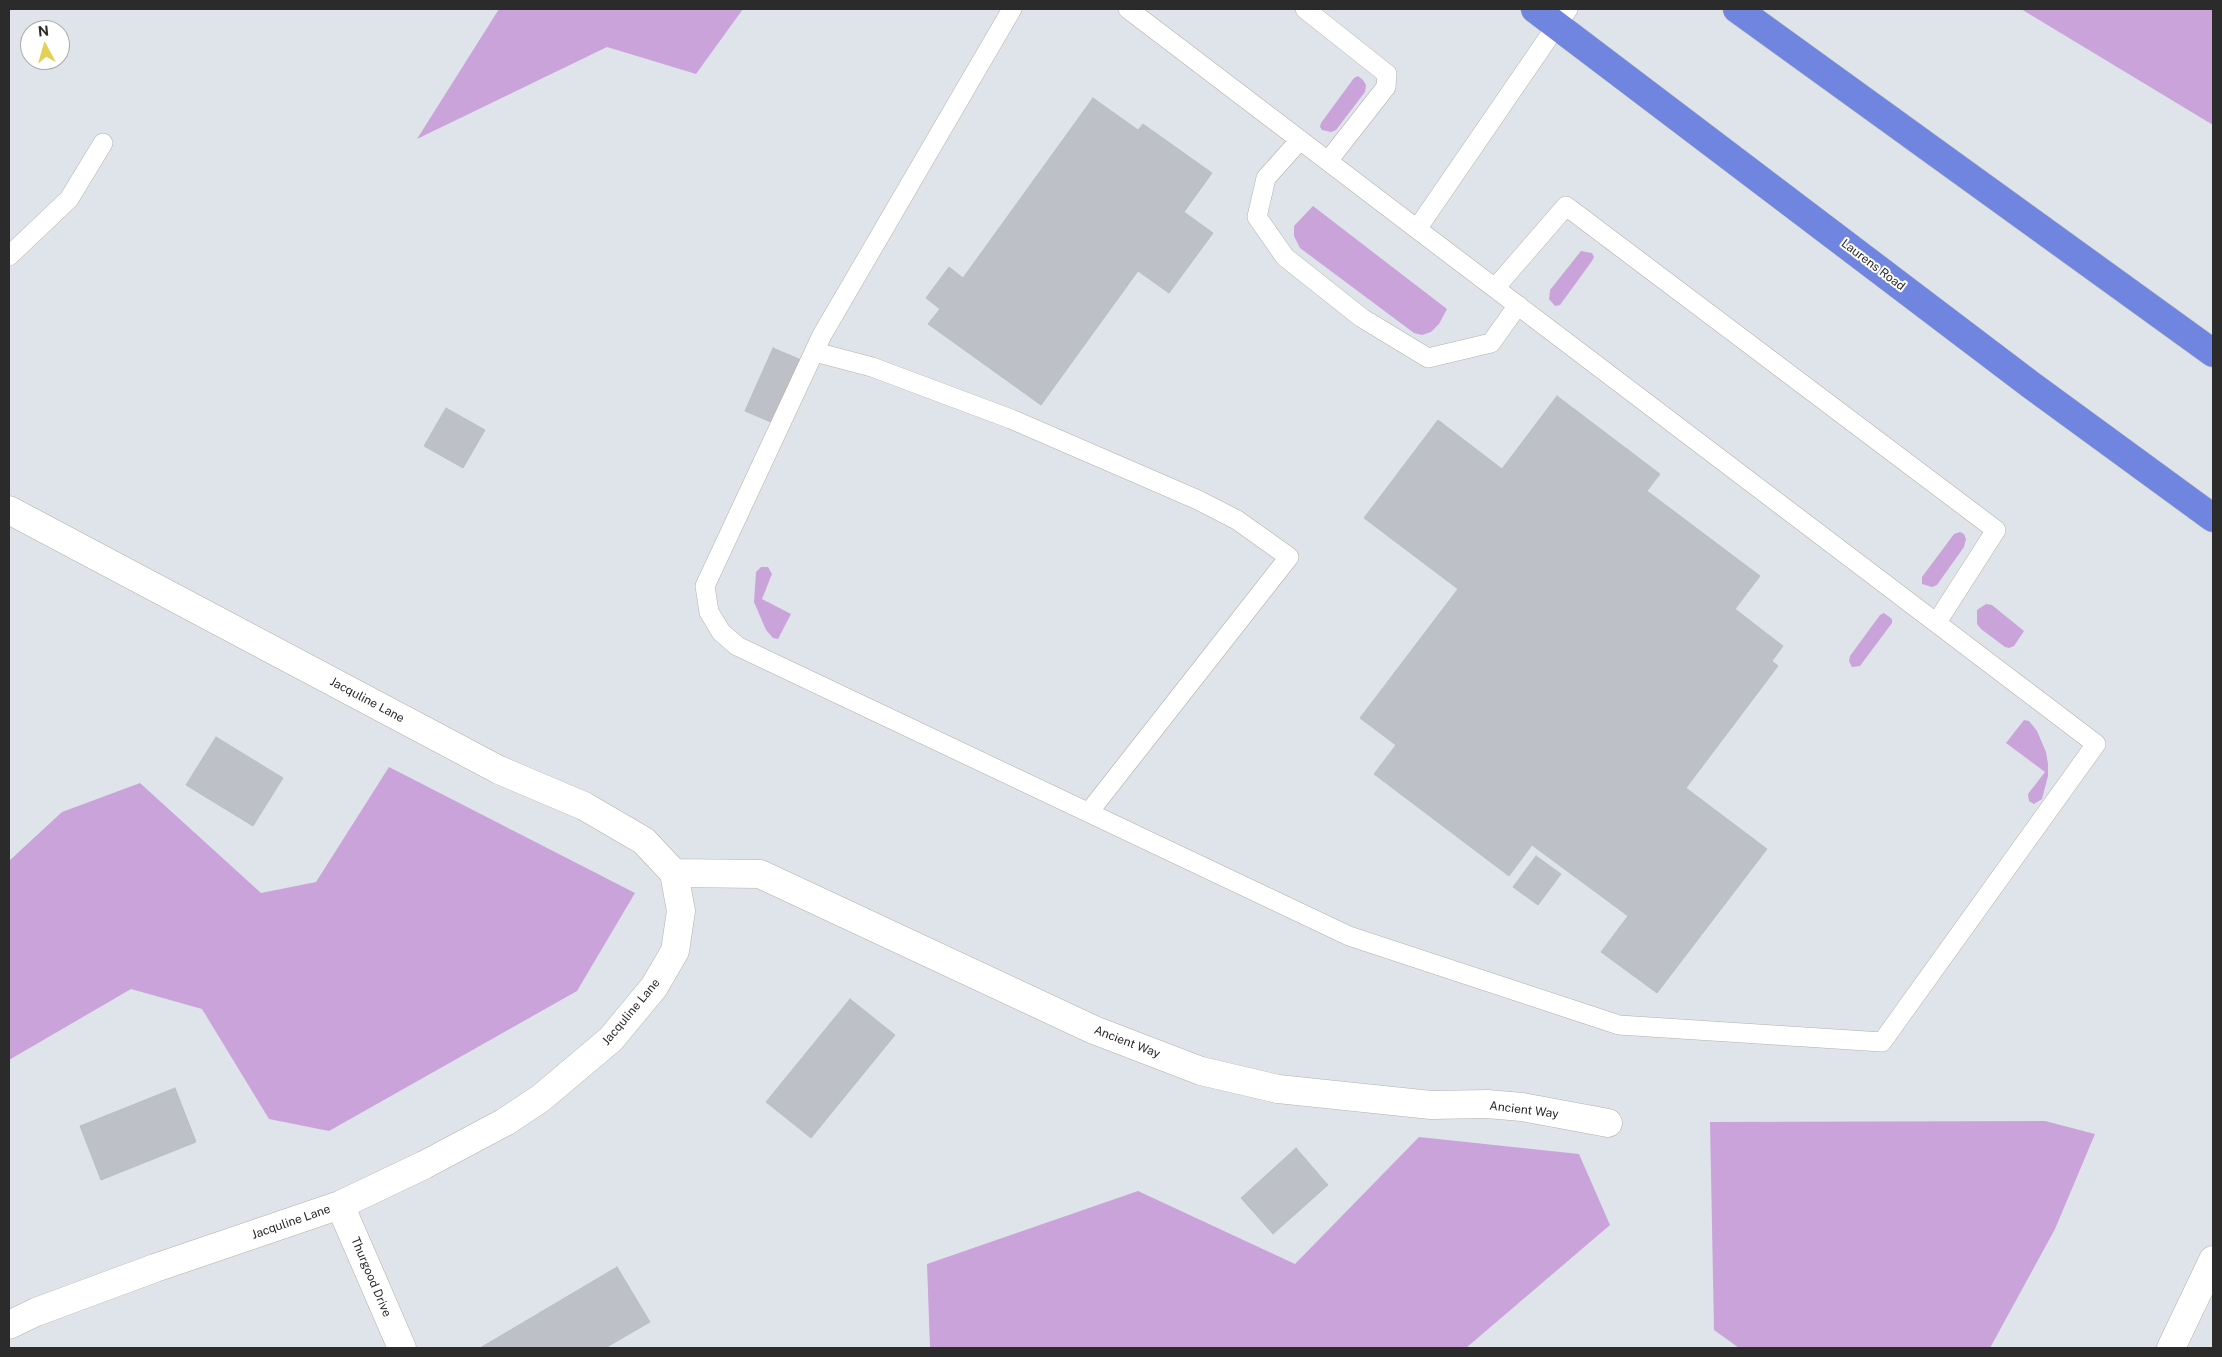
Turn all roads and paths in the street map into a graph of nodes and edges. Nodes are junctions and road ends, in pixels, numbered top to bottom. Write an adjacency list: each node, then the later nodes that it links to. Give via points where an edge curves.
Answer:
1 (1012, 9): 14 (lane)
2 (1128, 9): 7 (lane)
3 (1305, 9): 9 (lane, via 1387,74 1386,87)
4 (1535, 9): 6 (main road, Laurens Road)
5 (1737, 9): 15 (main road)
6 (1563, 17): 10 (lane); 17 (main road, Laurens Road, via 2031,385)
7 (1300, 140): 9 (lane); 13 (lane, via 1266,178 1257,217 1285,257 1362,318 1428,358 1491,343)
8 (104, 143): 11 (lane, via 69,199)
9 (1328, 160): 10 (lane)
10 (1417, 229): 12 (lane)
11 (9, 256)
12 (1495, 288): 13 (lane); 18 (lane, via 1566,206 1996,530)
13 (1518, 305): 18 (lane)
14 (815, 352): 19 (lane, via 705,586 709,612 721,632 737,646); 19 (lane, via 872,367 1011,419 1190,496 1237,520 1289,557)
15 (2213, 353)
16 (9, 510): 20 (street, Jacquline Lane, via 499,770 584,806 644,841)
17 (2213, 518)
18 (1937, 622): 19 (lane, via 2096,744 1882,1042 1619,1025 1349,936)
19 (1089, 812)
20 (674, 873): 21 (street, Ancient Way, via 760,874 1094,1030 1201,1071 1278,1089 1431,1105 1522,1107); 22 (street, Jacquline Lane, via 681,911 675,951 654,987 611,1039 541,1098 504,1122)
21 (1608, 1123)
22 (340, 1205): 24 (street, Jacquline Lane, via 155,1268); 25 (street, Thurgood Drive)
23 (2213, 1260): 26 (street)
24 (9, 1325)
25 (402, 1348)
26 (2171, 1348)

